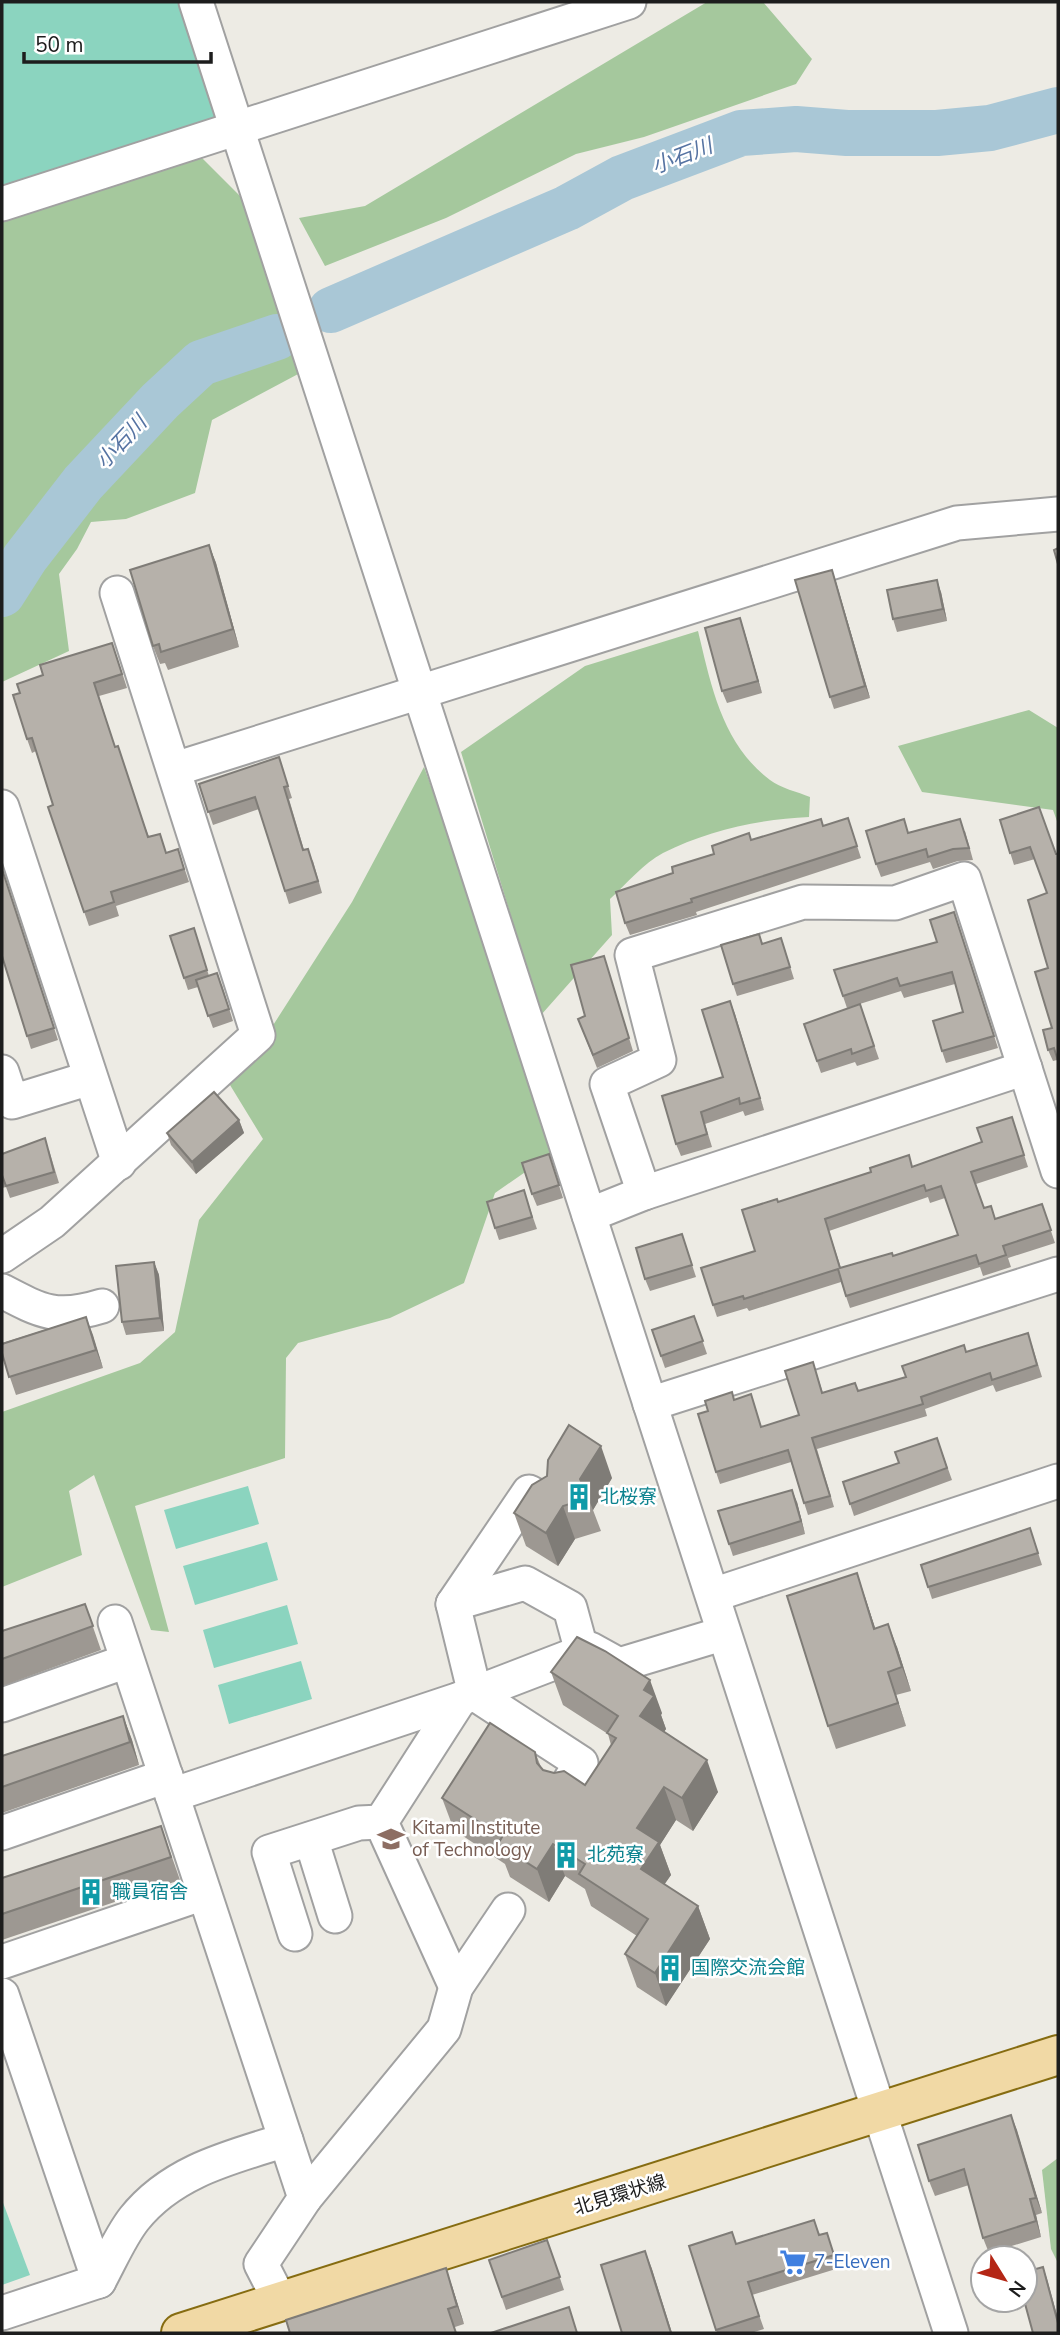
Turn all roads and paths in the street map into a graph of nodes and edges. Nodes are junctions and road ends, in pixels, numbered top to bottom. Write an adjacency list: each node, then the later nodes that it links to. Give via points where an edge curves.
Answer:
1 (196, 2): 3 (street)
2 (629, 2): 3 (street)
3 (237, 128): 4 (street); 7 (street)
4 (2, 204)
5 (1058, 514): 7 (street, via 957,523)
6 (117, 593): 8 (street)
7 (419, 690): 8 (street); 17 (street)
8 (175, 769): 14 (street, via 258,1035)
9 (2, 807): 10 (street)
10 (7, 841): 13 (street)
11 (1025, 1068): 15 (street); 16 (street); 16 (street, via 964,879 895,903 803,902 632,955 659,1060 607,1084)
12 (2, 1072): 13 (street, via 12,1102)
13 (90, 1078): 14 (street)
14 (118, 1163): 18 (street, via 52,1222)
15 (1058, 1171)
16 (644, 1193): 17 (street)
17 (589, 1215): 23 (street)
18 (2, 1256)
19 (1058, 1274): 23 (street)
20 (9, 1295): 21 (street, via 38,1310 72,1315); 22 (street, via 29,1335)
21 (102, 1306)
22 (22, 1338)
23 (650, 1404): 26 (street)
24 (1058, 1480): 26 (street)
25 (542, 1499): 27 (street, via 529,1492)
26 (713, 1595): 47 (street)
27 (453, 1604): 30 (street, via 525,1583 570,1608); 32 (street)
28 (115, 1622): 31 (street)
29 (715, 1636): 30 (street, via 619,1665 590,1649)
30 (582, 1652): 32 (street)
31 (127, 1661): 33 (street); 34 (street)
32 (467, 1696): 34 (street); 35 (street, via 581,1763); 36 (street)
33 (2, 1704)
34 (169, 1786): 37 (street); 39 (street)
35 (566, 1787)
36 (381, 1822): 38 (street, via 359,1823); 44 (street)
37 (2, 1833)
38 (311, 1839): 41 (street); 42 (street, via 270,1852)
39 (204, 1893): 43 (street); 48 (street)
40 (508, 1910): 44 (street)
41 (335, 1916)
42 (295, 1934)
43 (2, 1962)
44 (456, 1987): 49 (street, via 444,2029)
45 (2, 1995): 50 (street)
46 (1058, 2055): 47 (main road, 北見環状線)
47 (880, 2114): 51 (main road, 北見環状線); 54 (street)
48 (286, 2140): 49 (street); 50 (street, via 202,2167 159,2193 133,2220)
49 (305, 2198): 51 (street, via 261,2264)
50 (99, 2281): 52 (street)
51 (280, 2301): 53 (main road, 北見環状線)
52 (2, 2313)
53 (181, 2333)
54 (951, 2333)

